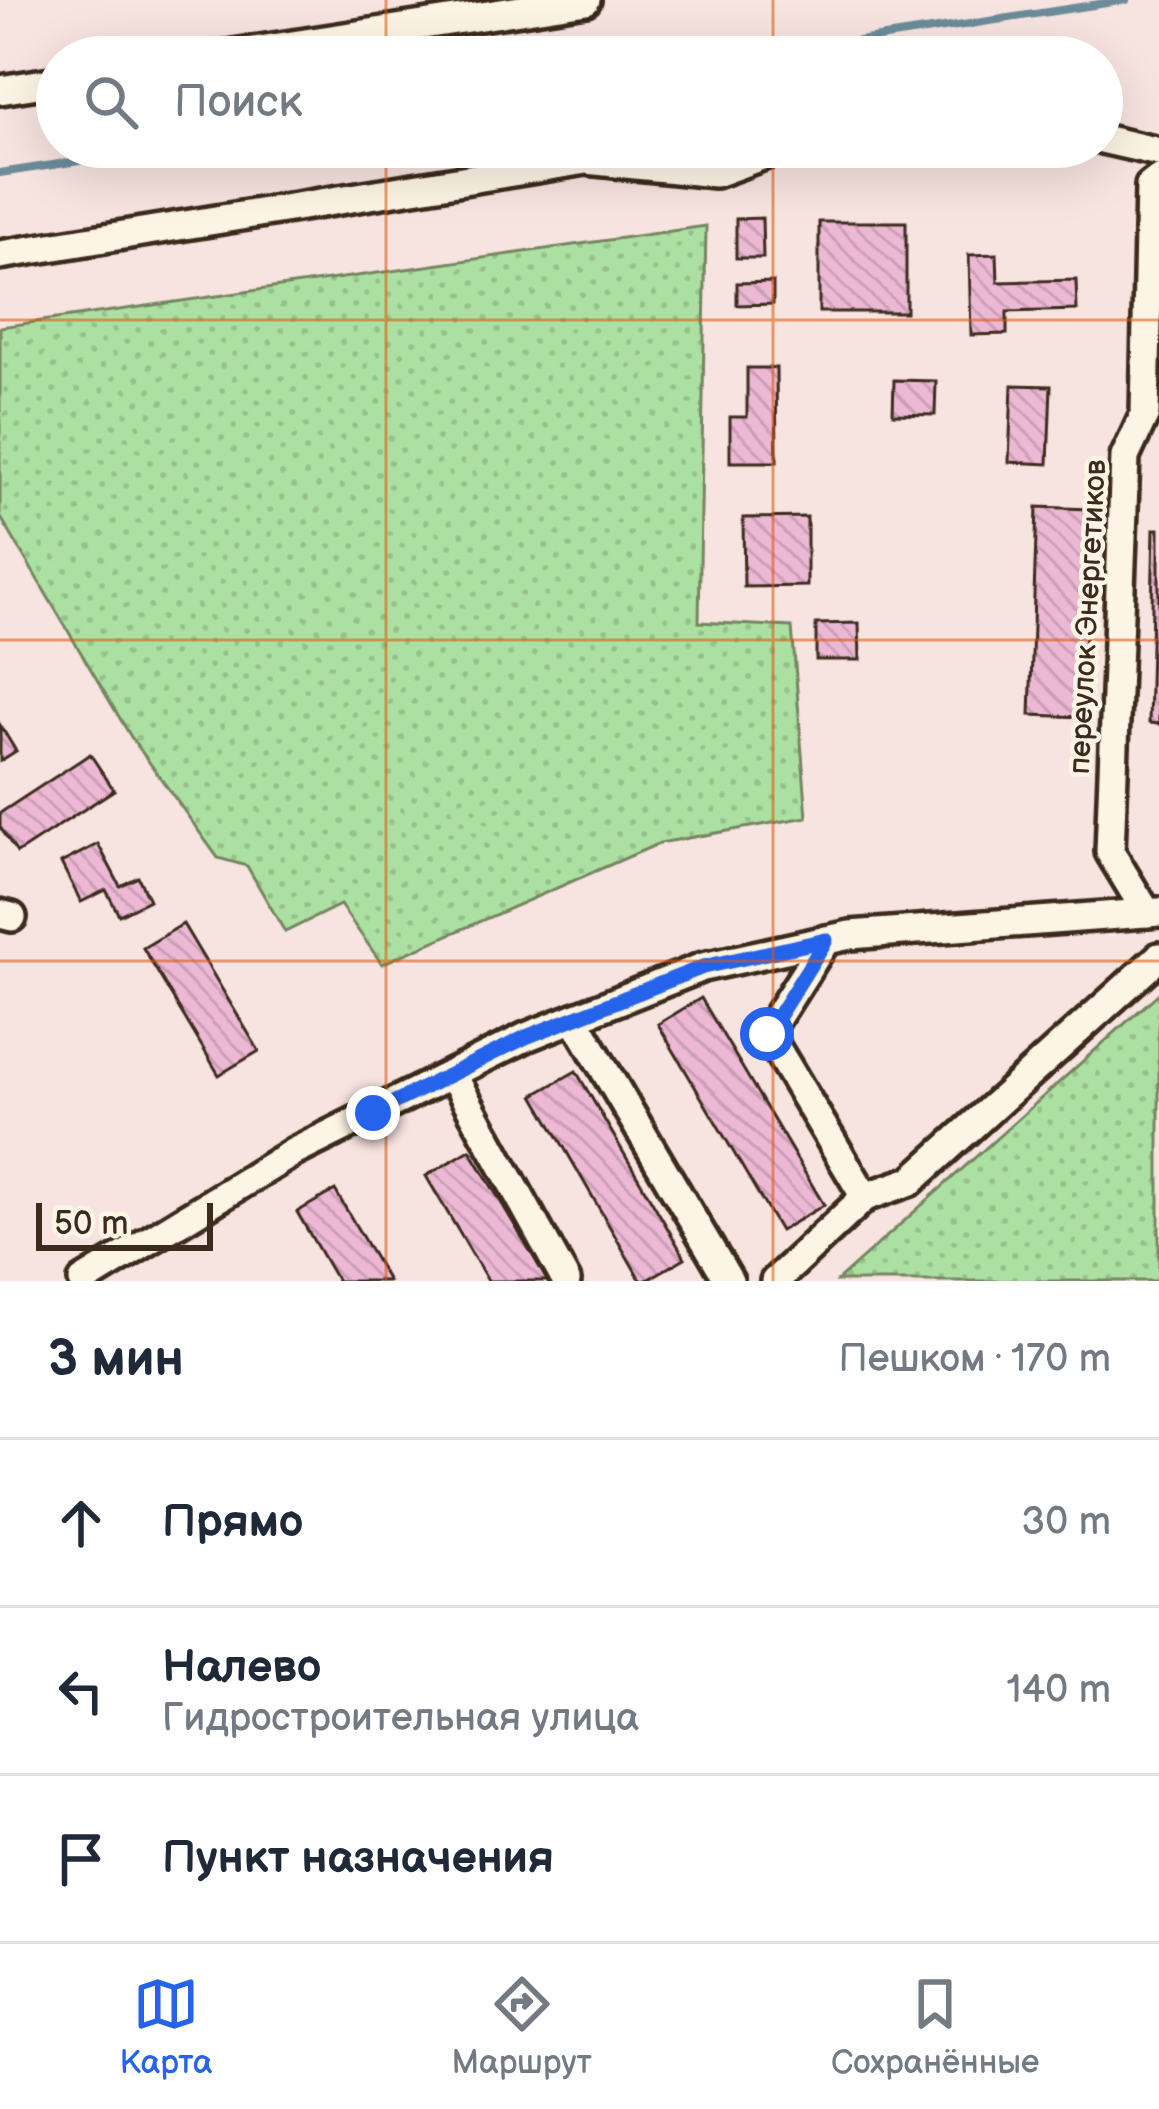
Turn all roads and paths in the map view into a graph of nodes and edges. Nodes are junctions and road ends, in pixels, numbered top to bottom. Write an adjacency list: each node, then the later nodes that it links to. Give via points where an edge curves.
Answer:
1 (586, 0): 2 (street)
2 (351, 36)
3 (36, 84): 4 (street)
4 (0, 90)
5 (1123, 144): 6 (street)
6 (1159, 152)
7 (537, 168): 11 (street)
8 (665, 168): 9 (street)
9 (729, 168)
10 (1159, 179): 12 (street, переулок Энергетиков, via 1150,186 1145,414 1125,457 1110,853)
11 (0, 255)
12 (1153, 912): 13 (street)
13 (826, 940): 15 (street, via 703,967); 17 (street, via 767,1034)
14 (1159, 957): 17 (street, via 911,1181)
15 (574, 1018): 16 (street); 20 (street)
16 (452, 1074): 18 (street, via 294,1152); 19 (street)
17 (865, 1197): 21 (street)
18 (82, 1281)
19 (566, 1281)
20 (729, 1281)
21 (776, 1281)

